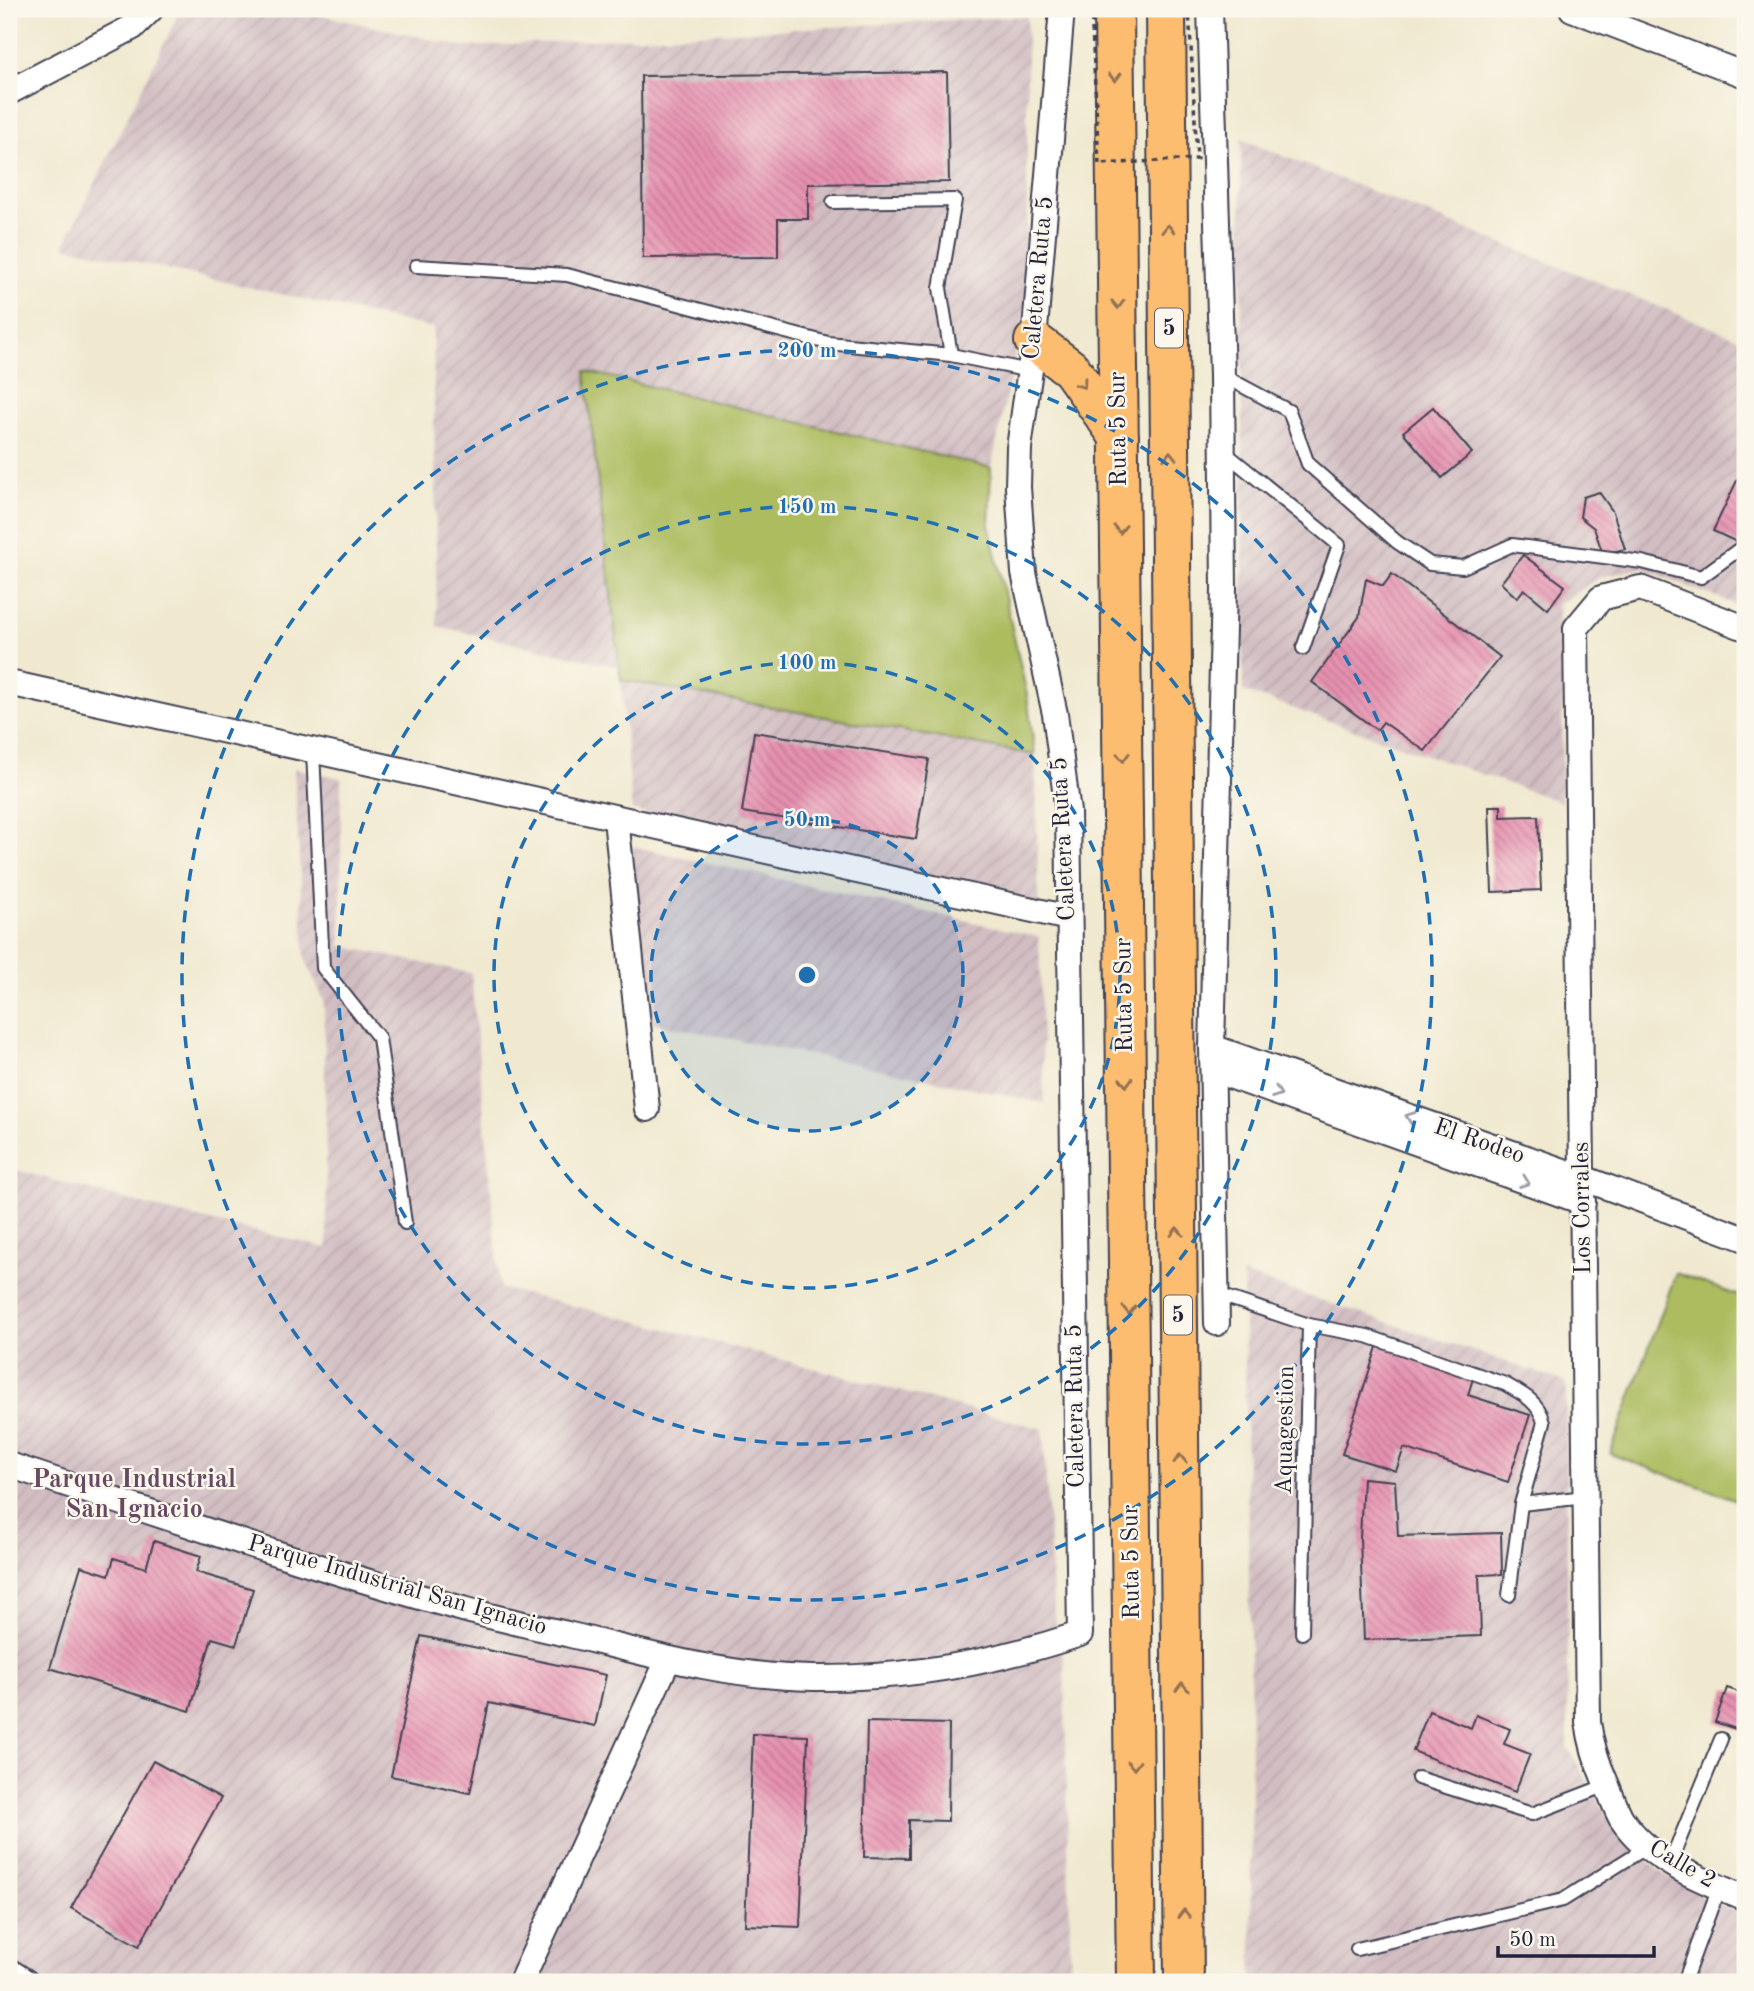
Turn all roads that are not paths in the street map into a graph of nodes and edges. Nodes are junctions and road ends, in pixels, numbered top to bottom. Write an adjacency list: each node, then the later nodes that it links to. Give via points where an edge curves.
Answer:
1 (151, 9): 8 (street, via 133,27)
2 (1062, 9): 12 (street, Caletera Ruta 5)
3 (1114, 9): 14 (highway, Ruta 5 Sur / 5, one-way to 14)
4 (1166, 9): 50 (highway, Ruta 5 Sur / 5, one-way to 4)
5 (1210, 9): 13 (street)
6 (1572, 9): 7 (street)
7 (1745, 75)
8 (9, 92)
9 (833, 202): 11 (lane, via 955,200 940,288)
10 (416, 266): 11 (lane, via 567,275 828,343)
11 (951, 355): 12 (lane)
12 (1032, 356): 14 (highway, one-way to 14, via 1071,369); 22 (street, Caletera Ruta 5, via 1019,449 1019,530 1031,615 1063,763)
13 (1222, 375): 15 (street); 16 (lane, via 1289,411 1308,464 1397,542 1430,564 1463,567 1512,545 1642,562 1701,577)
14 (1119, 437): 49 (highway, Ruta 5 Sur / 5, one-way to 49)
15 (1223, 451): 18 (lane, via 1339,544); 23 (street)
16 (1745, 545)
17 (1745, 628): 25 (street, Los Corrales, via 1640,588 1601,598 1576,628)
18 (1303, 648)
19 (9, 683): 20 (street)
20 (313, 751): 21 (street); 26 (lane, via 323,968 379,1038)
21 (616, 819): 22 (street); 24 (street)
22 (1069, 918): 36 (street, Caletera Ruta 5)
23 (1213, 1059): 25 (street, El Rodeo); 28 (street)
24 (647, 1109)
25 (1583, 1190): 27 (street, El Rodeo); 32 (street, Los Corrales)
26 (405, 1223)
27 (1745, 1239)
28 (1217, 1294): 29 (street); 30 (lane)
29 (1217, 1323)
30 (1309, 1325): 33 (lane, via 1367,1336 1524,1394 1540,1410 1544,1422); 35 (lane, Aquagestion)
31 (9, 1465): 37 (street, Parque Industrial San Ignacio, via 460,1608)
32 (1586, 1497): 33 (lane); 40 (street, Los Corrales, via 1588,1722)
33 (1521, 1504): 34 (lane)
34 (1509, 1595)
35 (1302, 1633)
36 (1080, 1634): 37 (street, Parque Industrial San Ignacio, via 971,1664 859,1678 763,1675)
37 (668, 1660): 48 (street)
38 (1721, 1739): 42 (lane)
39 (1418, 1778): 40 (lane, via 1532,1814)
40 (1606, 1785): 41 (street, Calle 2, via 1622,1819)
41 (1647, 1847): 42 (street, Calle 2); 45 (lane, via 1563,1900)
42 (1670, 1863): 43 (street, Calle 2)
43 (1719, 1887): 44 (street, Calle 2); 51 (lane)
44 (1745, 1898)
45 (1357, 1949)
46 (9, 1971): 47 (street)
47 (26, 1982)
48 (521, 1982)
49 (1136, 1982)
50 (1184, 1982)
51 (1684, 1982)

